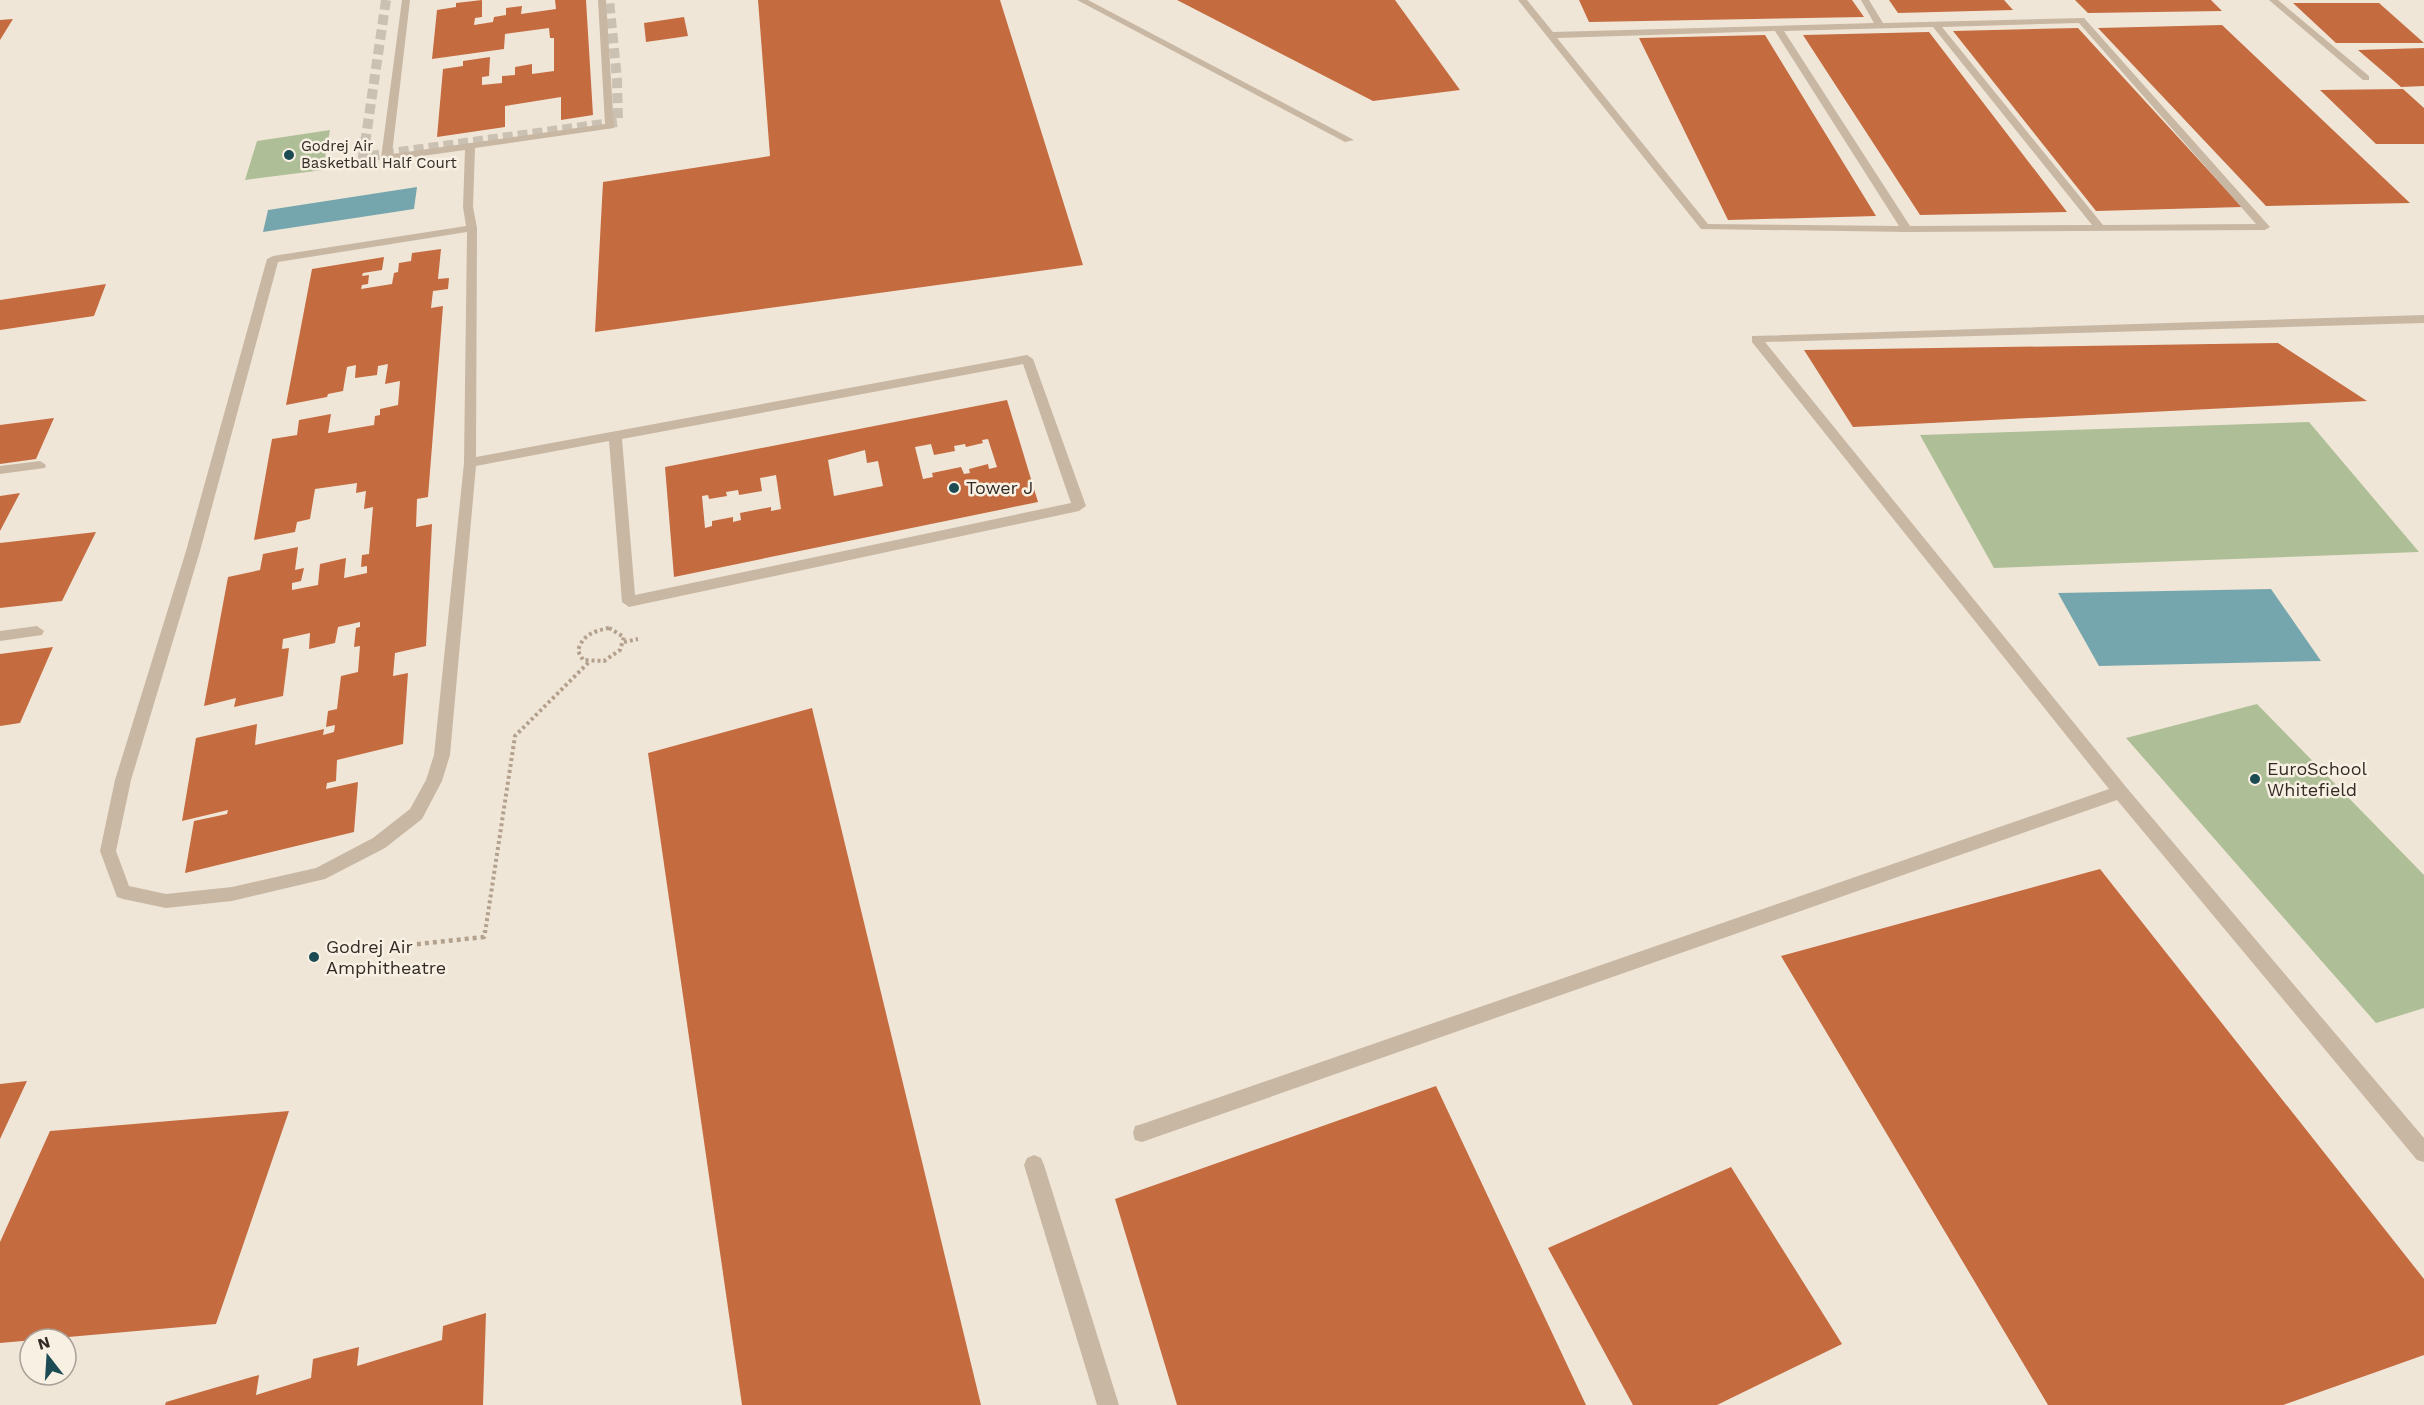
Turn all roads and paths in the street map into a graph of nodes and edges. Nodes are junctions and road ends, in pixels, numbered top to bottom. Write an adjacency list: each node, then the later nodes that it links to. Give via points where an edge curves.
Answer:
1 (406, 0): 13 (street, via 386,158)
2 (602, 0): 13 (street, via 610,126)
3 (1081, 0): 12 (street)
4 (1522, 0): 10 (street)
5 (1865, 0): 8 (street)
6 (2273, 0): 11 (street)
7 (1935, 24): 8 (street); 14 (street); 14 (street, via 2081,20 2265,227)
8 (1880, 25): 9 (street)
9 (1777, 28): 10 (street); 16 (street)
10 (1550, 34): 16 (street, via 1705,227)
11 (2366, 78)
12 (1349, 140)
13 (470, 146): 15 (street, via 468,207)
14 (2099, 226): 16 (street)
15 (472, 228): 19 (street); 19 (street, via 273,259 193,551 123,780 108,852 123,892 166,901 232,894 319,874 379,843 416,814 434,781 442,755)
16 (1907, 229)
17 (2424, 319): 25 (street, via 1756,339)
18 (615, 437): 18 (street, via 1027,359 1079,506 629,602); 19 (street)
19 (470, 463)
20 (40, 465): 21 (street)
21 (0, 470)
22 (38, 631): 23 (street)
23 (0, 636)
24 (589, 662): 24 (path, via 578,651 587,636 609,628 624,637 622,648 612,658); 26 (path, via 515,735 484,937)
25 (2120, 792): 27 (street); 28 (street)
26 (408, 945)
27 (1142, 1133)
28 (2424, 1152)
29 (1034, 1165): 30 (street)
30 (1108, 1405)

